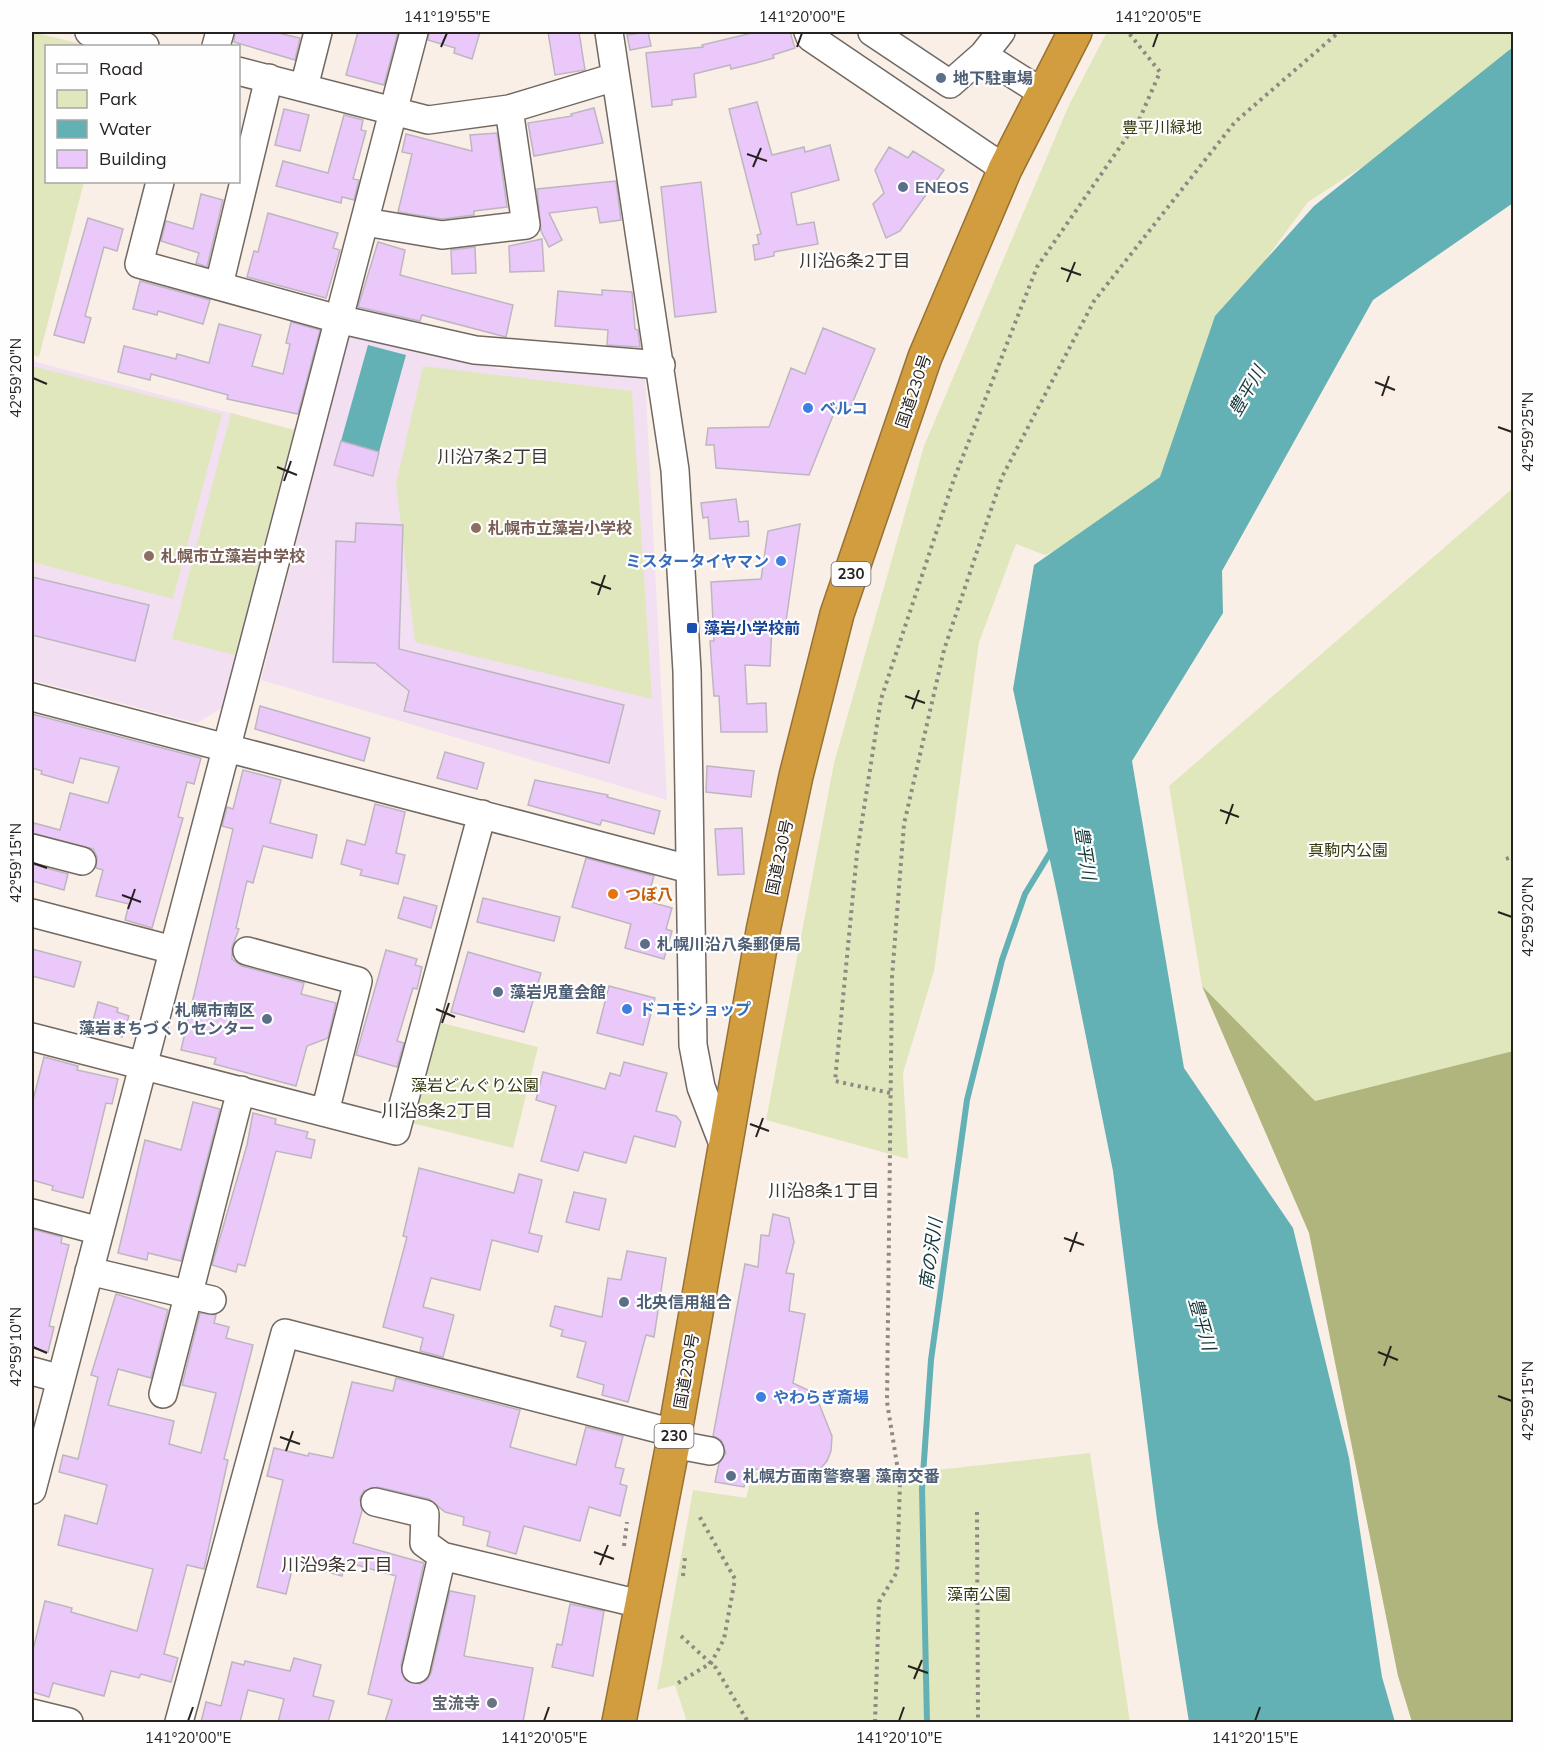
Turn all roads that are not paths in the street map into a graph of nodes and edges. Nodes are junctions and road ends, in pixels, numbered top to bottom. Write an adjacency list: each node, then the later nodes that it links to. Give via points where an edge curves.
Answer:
1 (89, 32): 9 (street)
2 (318, 32): 14 (street)
3 (414, 32): 17 (street)
4 (609, 32): 12 (street)
5 (808, 32): 18 (street)
6 (872, 32): 10 (street, via 950,84)
7 (1000, 32): 10 (street)
8 (1075, 32): 15 (highway, 国道230号 / 230)
9 (129, 39)
10 (983, 56): 15 (street)
11 (240, 71): 13 (street)
12 (615, 77): 16 (street); 23 (street)
13 (269, 78): 14 (street); 21 (street)
14 (304, 87): 17 (street)
15 (1043, 93): 18 (highway, 国道230号 / 230)
16 (509, 109): 17 (street, via 428,120); 20 (street, via 526,225 442,235)
17 (393, 112): 20 (street)
18 (1005, 169): 37 (highway, 国道230号 / 230, via 925,357 837,614 793,787)
19 (160, 183): 21 (street, via 140,264)
20 (365, 222): 22 (street)
21 (219, 285): 22 (street)
22 (338, 319): 23 (street, via 475,350); 25 (street)
23 (661, 365): 29 (street, via 675,470 686,660)
24 (32, 697): 25 (street)
25 (226, 748): 26 (street); 31 (street)
26 (482, 814): 29 (street); 36 (street, via 396,1131)
27 (32, 848): 28 (street)
28 (82, 861)
29 (689, 869): 37 (street, via 693,1045 701,1087)
30 (32, 913): 31 (street)
31 (173, 950): 34 (street)
32 (246, 951): 36 (street, via 358,981)
33 (32, 1037): 34 (street)
34 (143, 1064): 35 (street); 39 (street)
35 (241, 1090): 36 (street); 41 (street)
36 (325, 1112)
37 (725, 1149): 45 (highway, 国道230号 / 230)
38 (32, 1214): 39 (street)
39 (100, 1231): 40 (street)
40 (89, 1271): 41 (street); 43 (street)
41 (201, 1297): 44 (street)
42 (32, 1371): 43 (street)
43 (61, 1378): 47 (street)
44 (163, 1395)
45 (674, 1439): 46 (street); 50 (highway, 国道230号 / 230); 55 (street, via 285,1334)
46 (710, 1451)
47 (32, 1490)
48 (375, 1502): 49 (street, via 425,1514 424,1543)
49 (442, 1556): 50 (street); 51 (street)
50 (640, 1604): 53 (highway, 国道230号 / 230)
51 (416, 1668)
52 (32, 1713): 54 (street)
53 (624, 1721)
54 (69, 1722)
55 (179, 1722)

